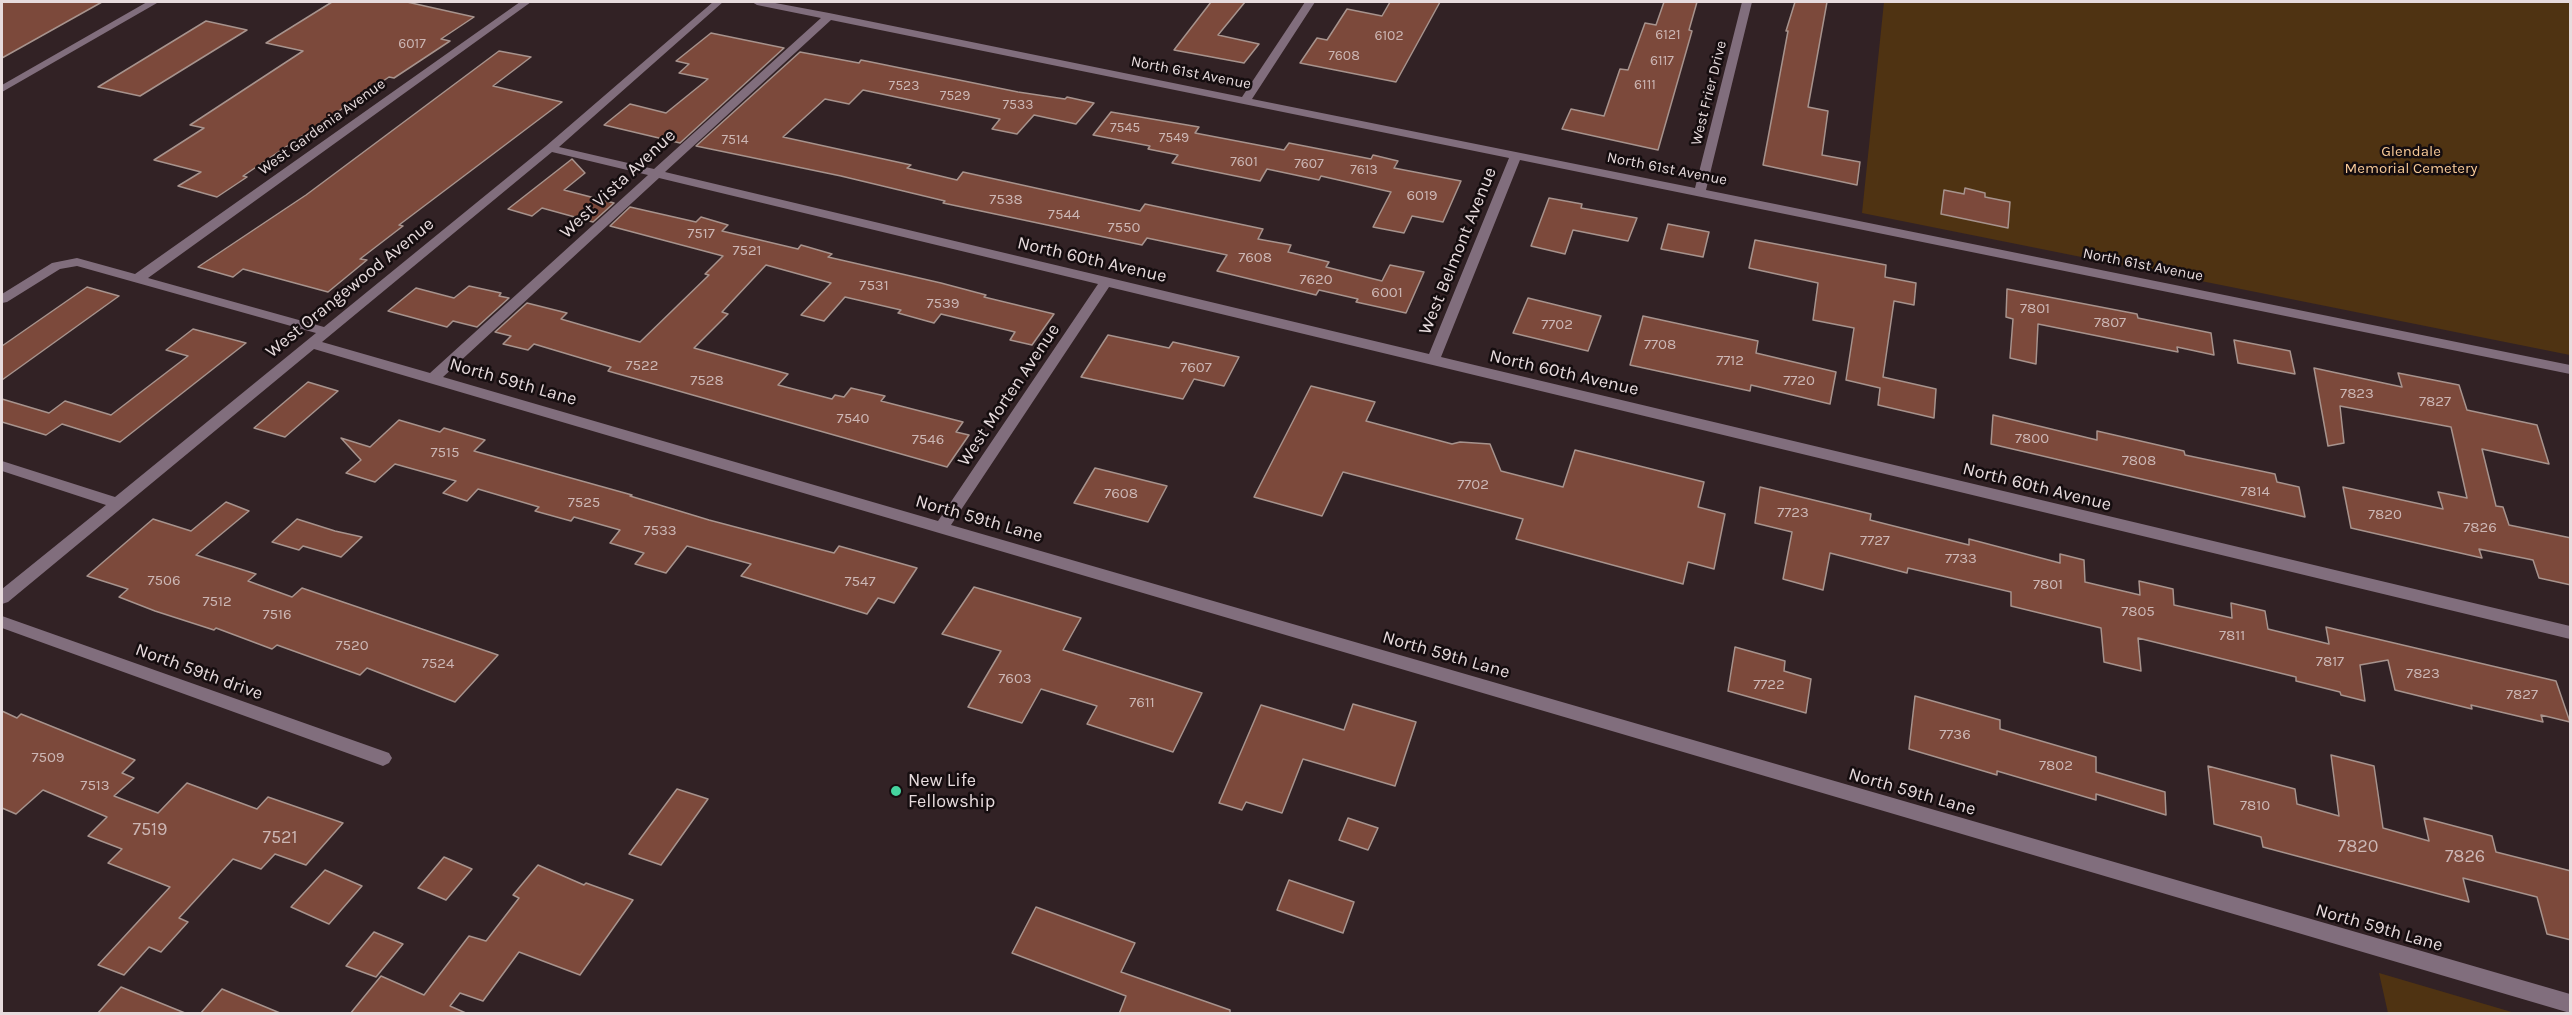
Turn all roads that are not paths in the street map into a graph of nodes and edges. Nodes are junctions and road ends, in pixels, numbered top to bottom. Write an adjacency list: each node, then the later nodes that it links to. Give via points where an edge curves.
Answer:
1 (526, 2): 14 (street, West Gardenia Avenue)
2 (718, 2): 10 (street, West Orangewood Avenue)
3 (757, 2): 7 (street, North 61st Avenue)
4 (1310, 2): 9 (street)
5 (1747, 2): 13 (street, West Frier Drive)
6 (152, 3): 8 (street)
7 (829, 16): 9 (street, North 61st Avenue); 12 (street, West Vista Avenue)
8 (2, 89)
9 (1245, 101): 11 (street, North 61st Avenue)
10 (550, 147): 12 (street, North 60th Avenue); 17 (street, West Orangewood Avenue)
11 (1516, 156): 13 (street, North 61st Avenue); 19 (street, West Belmont Avenue)
12 (655, 174): 15 (street, North 60th Avenue); 21 (street, West Vista Avenue)
13 (1700, 192): 20 (street, North 61st Avenue)
14 (137, 279): 16 (street, via 77,262 56,266); 17 (street)
15 (1106, 282): 19 (street, North 60th Avenue); 24 (street, West Morten Avenue)
16 (2, 299)
17 (324, 331): 18 (street, West Orangewood Avenue)
18 (310, 343): 21 (street, North 59th Lane); 23 (street, West Orangewood Avenue)
19 (1433, 360): 27 (street, North 60th Avenue)
20 (2571, 369)
21 (432, 379): 24 (street, North 59th Lane)
22 (2, 466): 23 (street)
23 (118, 503): 25 (street, West Orangewood Avenue)
24 (941, 528): 29 (street, North 59th Lane)
25 (2, 598)
26 (2, 622): 28 (street, North 59th drive)
27 (2571, 633)
28 (383, 758)
29 (2571, 1004)

